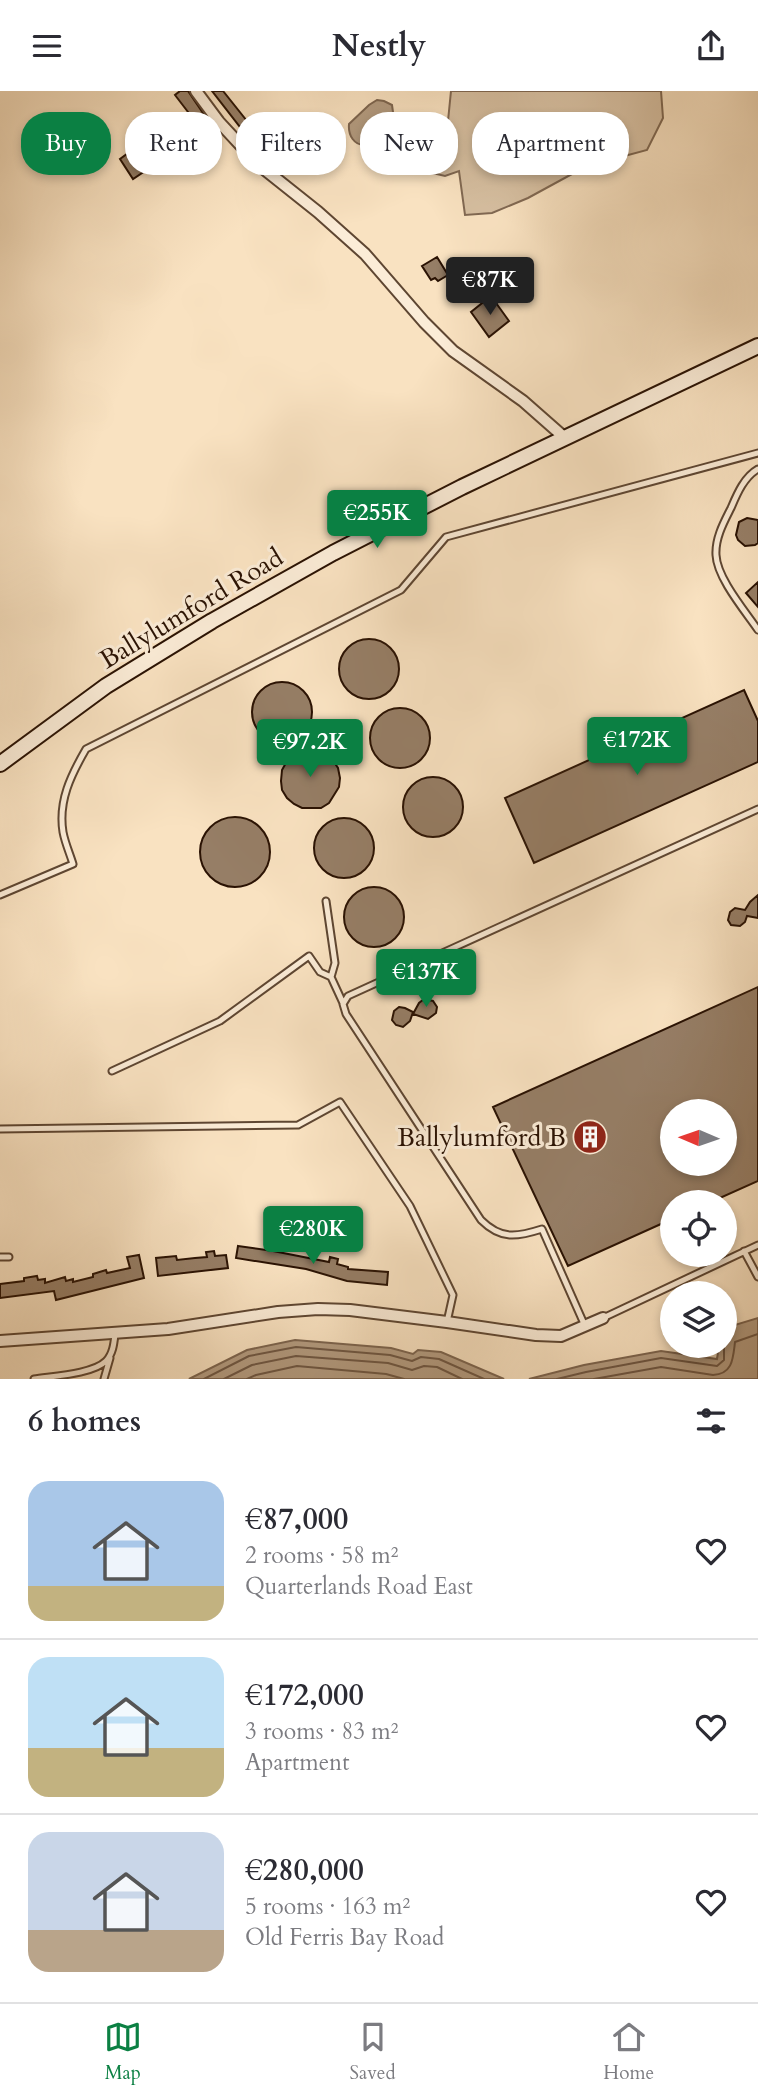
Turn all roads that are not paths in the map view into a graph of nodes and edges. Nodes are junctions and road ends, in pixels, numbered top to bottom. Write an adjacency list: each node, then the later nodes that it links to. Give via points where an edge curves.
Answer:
1 (196, 91): 2 (street)
2 (223, 126): 4 (street, via 259,165 365,254 453,351)
3 (758, 346): 4 (main road, Ballylumford Road)
4 (565, 438): 8 (main road, Ballylumford Road, via 333,553 221,615 106,686)
5 (758, 453): 10 (lane, via 446,537 401,590 86,749 64,798 63,832 73,864)
6 (758, 469): 7 (lane, via 747,477 735,499 719,533 715,556)
7 (758, 630)
8 (0, 764)
9 (758, 809): 13 (lane, via 348,996)
10 (0, 895)
11 (326, 901): 12 (lane, via 335,963)
12 (331, 977): 13 (lane); 14 (lane, via 320,972 309,956 220,1021)
13 (344, 1004): 23 (lane, via 346,1014 481,1220 492,1231 510,1236 542,1229)
14 (111, 1071)
15 (0, 1129): 22 (lane, via 298,1125 340,1102 413,1212 453,1295)
16 (758, 1245): 17 (lane)
17 (744, 1251): 20 (lane); 21 (lane)
18 (0, 1257): 19 (lane)
19 (9, 1257)
20 (758, 1277)
21 (603, 1318): 23 (street)
22 (447, 1322): 23 (street, via 561,1336); 24 (street, via 318,1309)
23 (585, 1326)
24 (115, 1334): 25 (street); 26 (lane)
25 (0, 1341)
26 (112, 1351): 27 (lane, via 107,1360 89,1369); 28 (lane)
27 (34, 1379)
28 (104, 1379)

